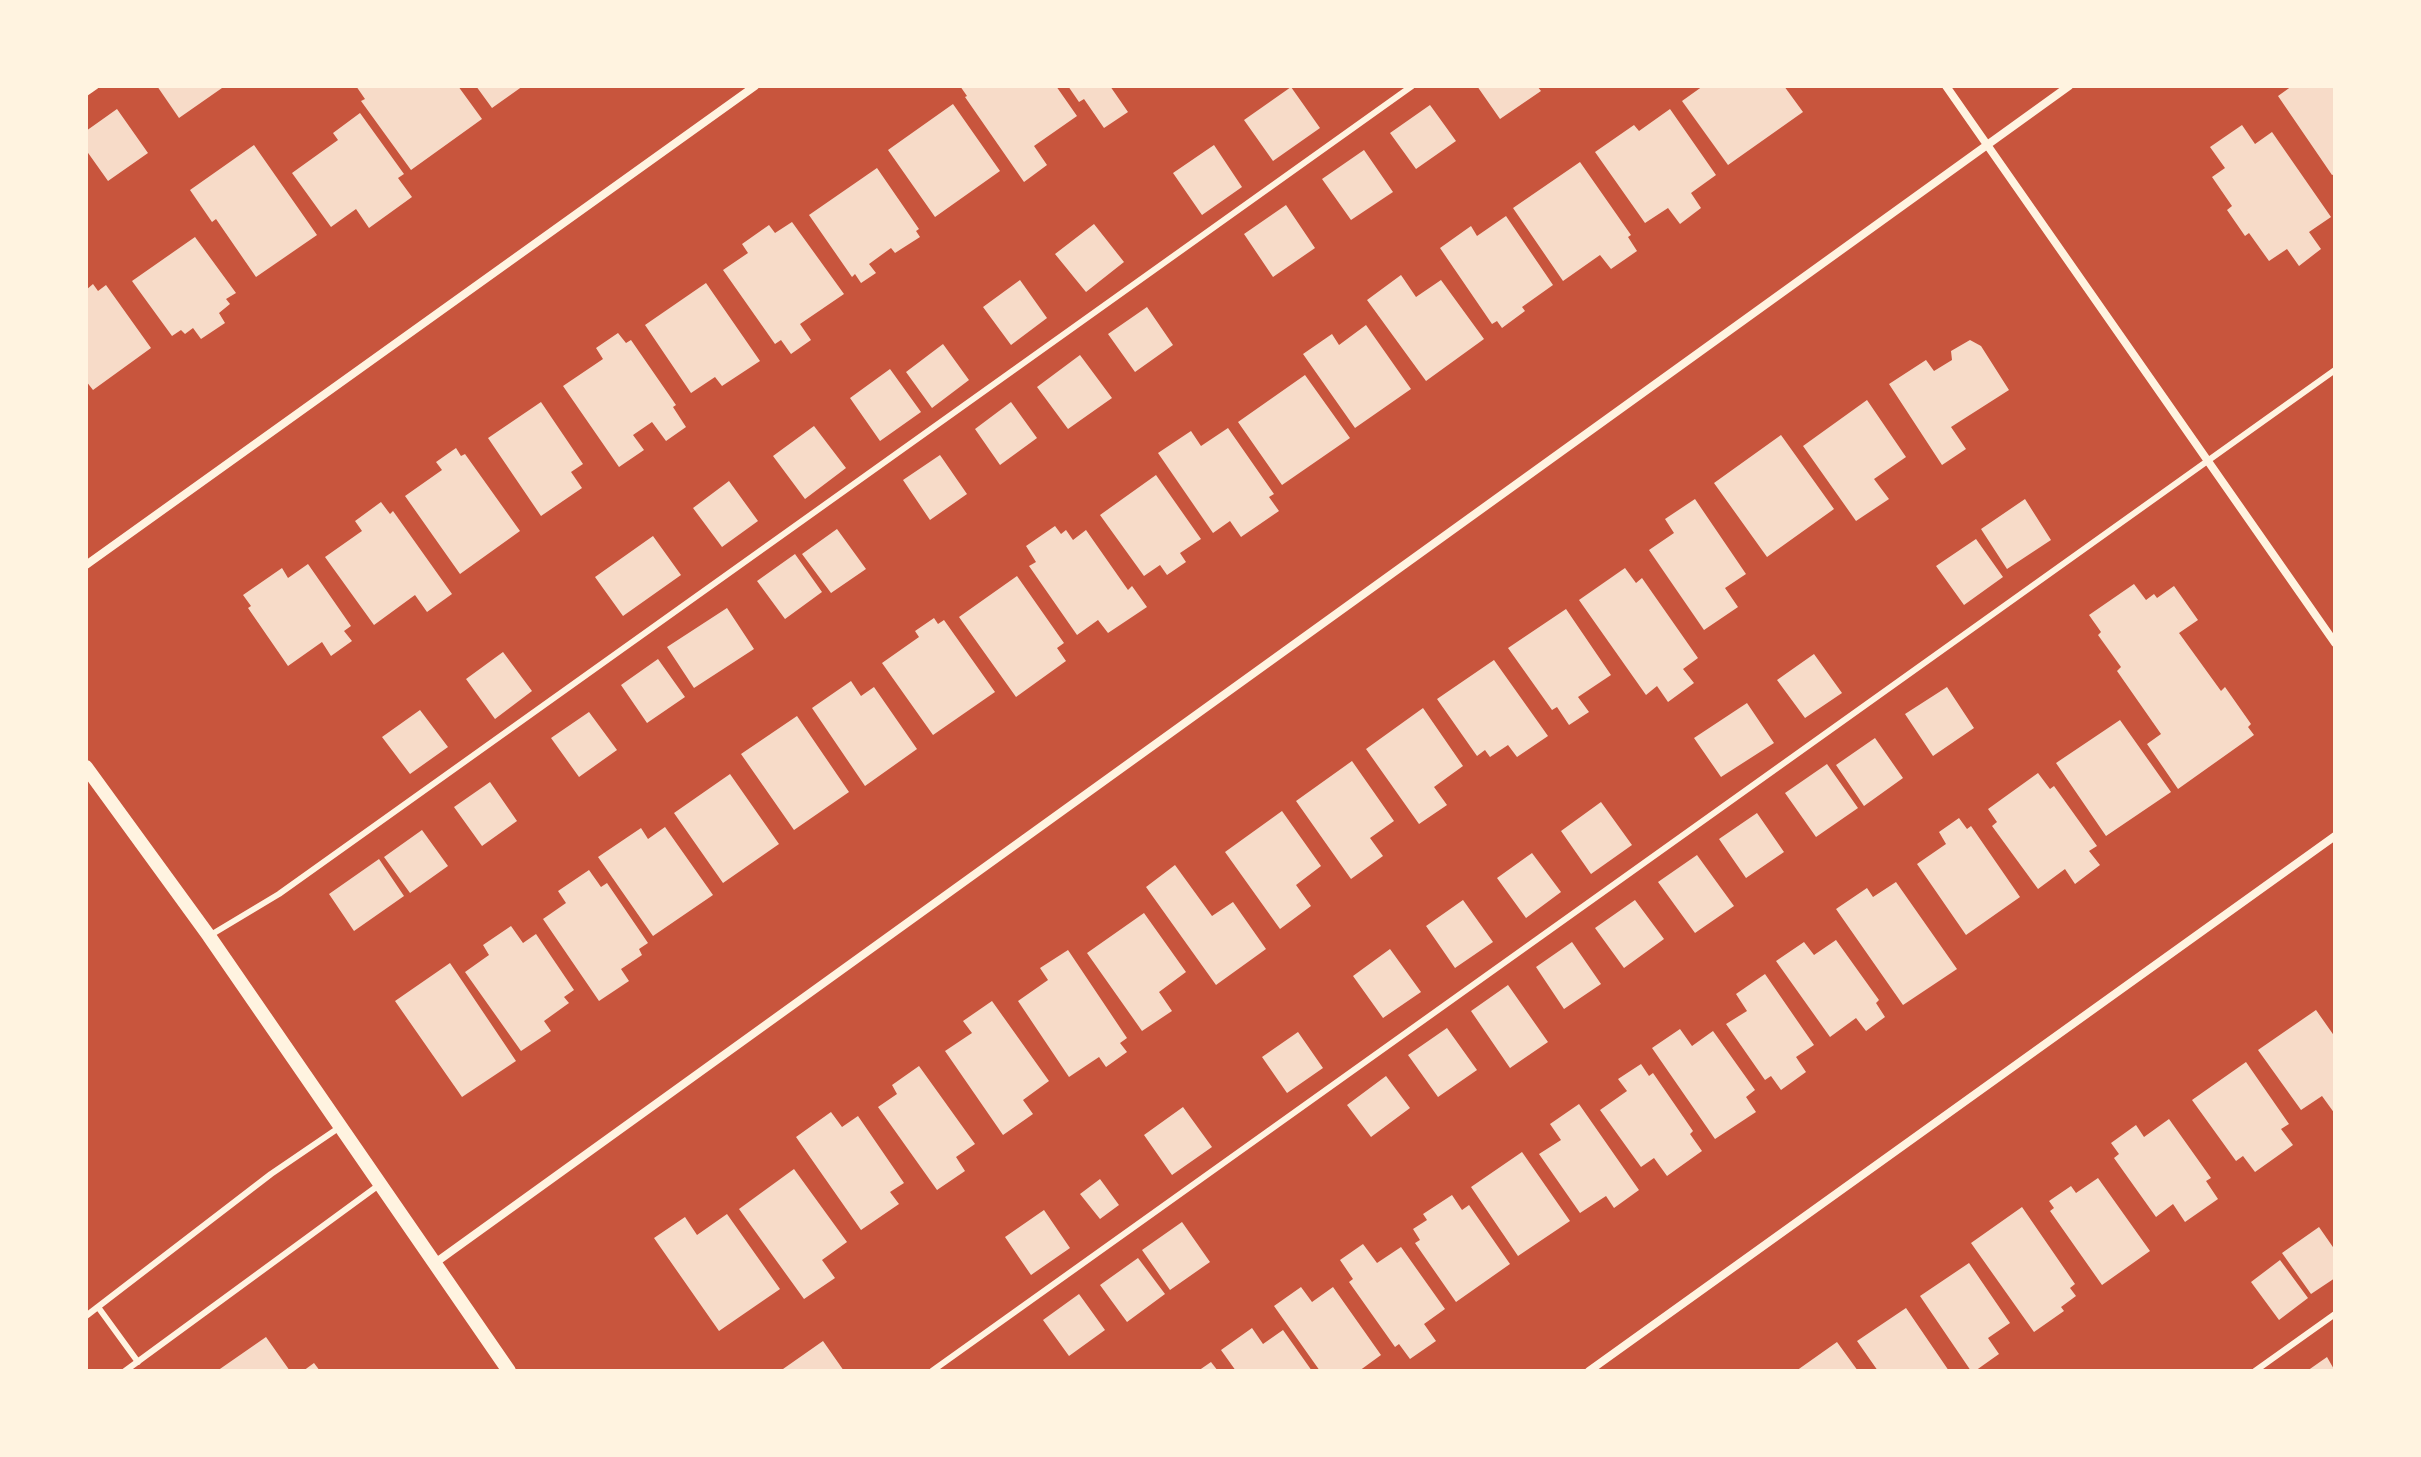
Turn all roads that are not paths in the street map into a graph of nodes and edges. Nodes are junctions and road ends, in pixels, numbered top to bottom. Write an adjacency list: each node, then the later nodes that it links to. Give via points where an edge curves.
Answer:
1 (96, 86): 6 (lane)
2 (755, 86): 10 (street)
3 (1412, 86): 14 (lane, via 279,894)
4 (1946, 86): 7 (street)
5 (2069, 86): 7 (street)
6 (86, 93)
7 (1987, 145): 9 (street); 17 (street)
8 (2335, 370): 9 (lane)
9 (2209, 462): 11 (street); 24 (lane)
10 (86, 565)
11 (2335, 643)
12 (86, 767): 14 (street)
13 (2335, 836): 25 (street)
14 (209, 936): 15 (street)
15 (340, 1127): 16 (street); 18 (lane)
16 (379, 1185): 17 (street); 21 (lane)
17 (435, 1263): 23 (street)
18 (98, 1307): 20 (lane); 21 (lane)
19 (2335, 1314): 26 (lane)
20 (86, 1316)
21 (138, 1362): 22 (lane)
22 (125, 1371)
23 (509, 1371)
24 (932, 1371)
25 (1589, 1371)
26 (2255, 1371)

